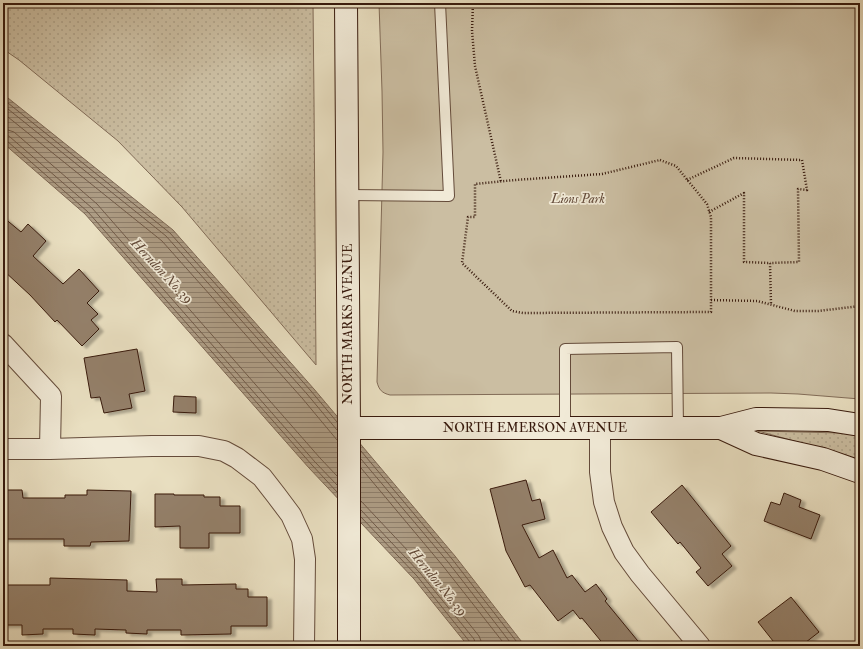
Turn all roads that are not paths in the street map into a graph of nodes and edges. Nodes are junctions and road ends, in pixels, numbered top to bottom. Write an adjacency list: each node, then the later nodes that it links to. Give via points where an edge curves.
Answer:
1 (346, 3): 3 (street, NORTH MARKS AVENUE)
2 (440, 3): 3 (lane, via 449,196)
3 (348, 195): 6 (street, NORTH MARKS AVENUE)
4 (3, 344): 12 (street, via 51,396)
5 (860, 425): 10 (street, NORTH EMERSON AVENUE, via 828,420 756,419)
6 (349, 428): 7 (street, NORTH EMERSON AVENUE); 15 (street, NORTH MARKS AVENUE)
7 (565, 428): 8 (street, NORTH EMERSON AVENUE); 9 (lane, via 565,349 677,347)
8 (600, 428): 9 (street, NORTH EMERSON AVENUE); 16 (street, via 600,472 604,502 612,527 624,552 640,574)
9 (678, 428): 10 (street, NORTH EMERSON AVENUE)
10 (721, 428): 13 (street, NORTH EMERSON AVENUE, via 756,444 823,459)
11 (3, 449): 12 (street)
12 (50, 449): 14 (street, via 199,446 237,458 262,477 291,515 302,539 305,558)
13 (860, 472)
14 (304, 646)
15 (349, 646)
16 (700, 646)

